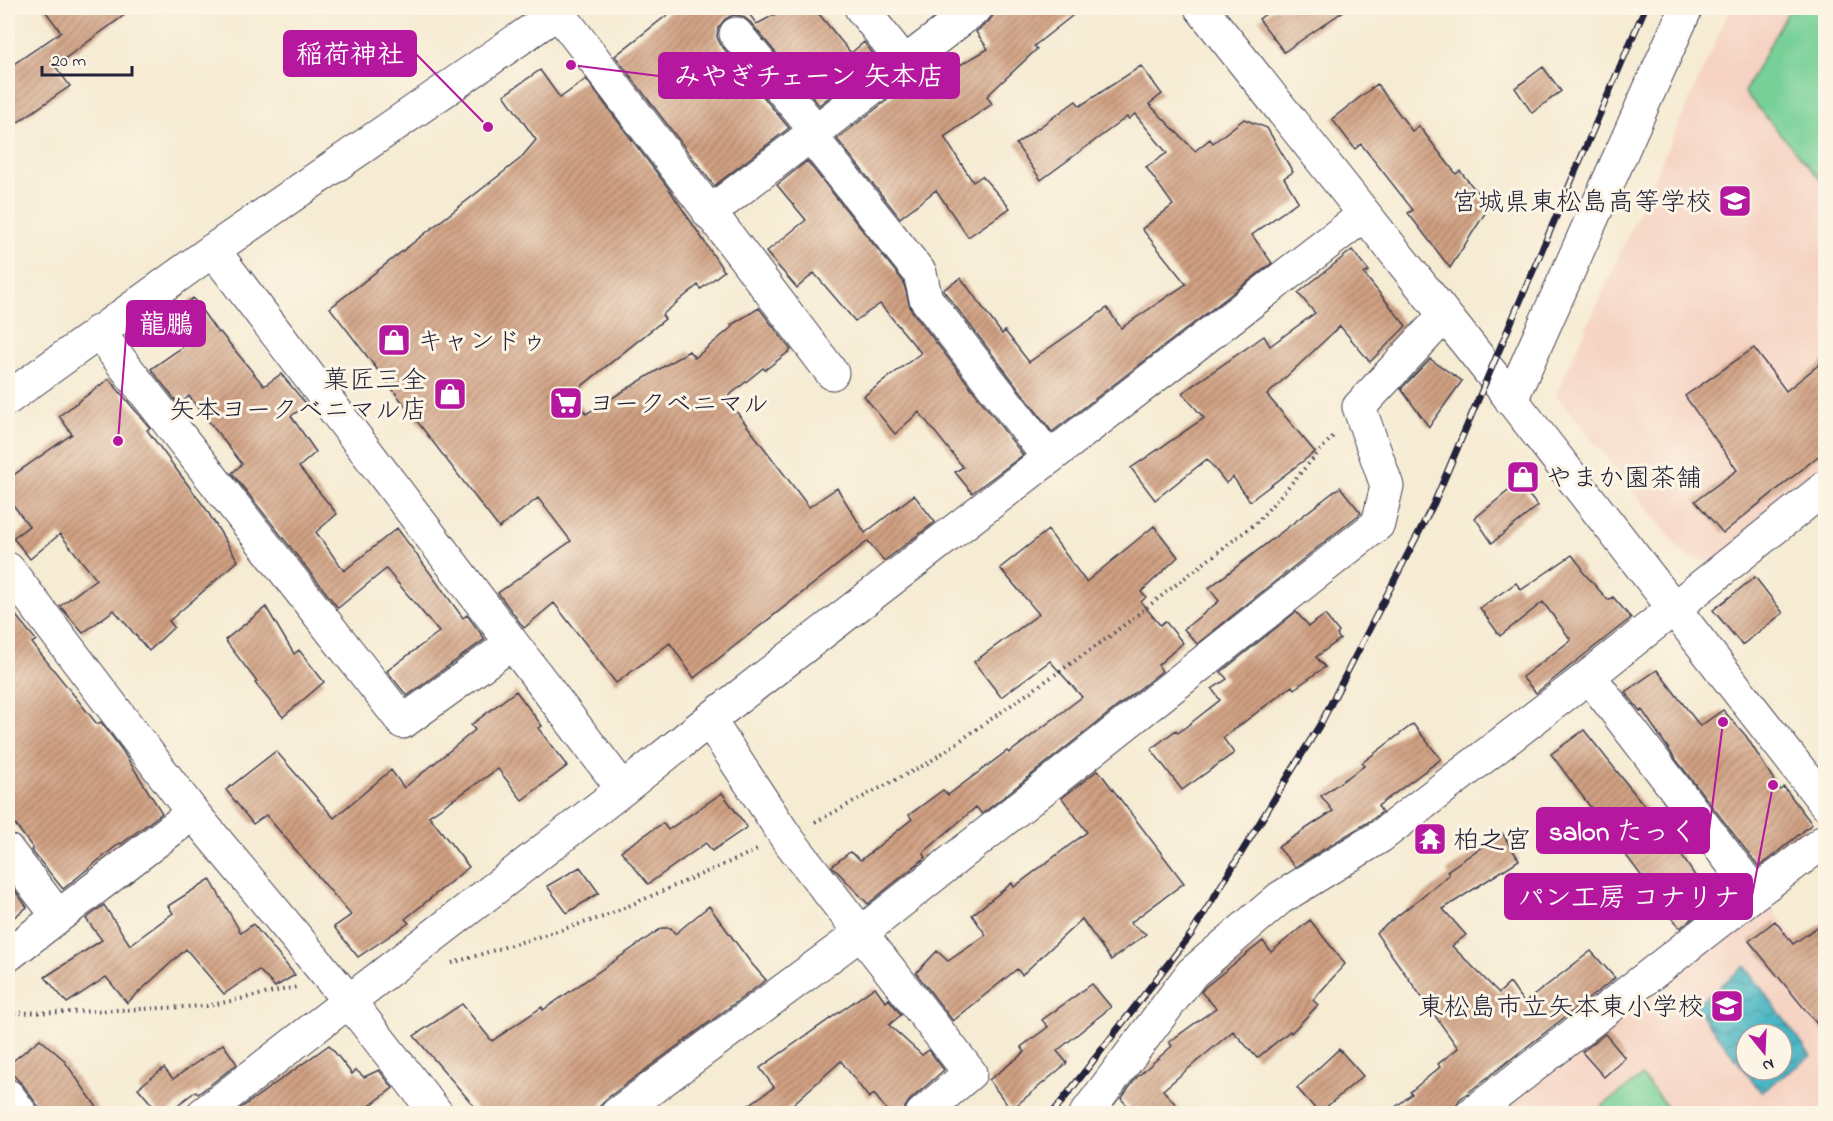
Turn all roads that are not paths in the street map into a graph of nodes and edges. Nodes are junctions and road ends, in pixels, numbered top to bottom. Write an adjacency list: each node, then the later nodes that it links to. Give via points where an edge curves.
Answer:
1 (861, 8): 7 (street)
2 (976, 8): 7 (street)
3 (1201, 8): 10 (street)
4 (1686, 8): 16 (street)
5 (561, 10): 9 (street); 11 (street)
6 (736, 34): 8 (street)
7 (904, 62): 8 (street)
8 (813, 133): 9 (street); 17 (street, via 921,273 926,299)
9 (709, 213): 14 (street)
10 (1364, 215): 12 (street); 17 (street)
11 (213, 250): 13 (street); 21 (street)
12 (1444, 316): 16 (street); 31 (street, via 1359,407 1387,486 1378,524)
13 (98, 332): 15 (street); 21 (street, via 403,723)
14 (832, 373)
15 (8, 398)
16 (1511, 400): 20 (street)
17 (1049, 458): 23 (street)
18 (1826, 487): 20 (street)
19 (8, 569): 26 (street)
20 (1673, 608): 22 (street); 25 (street)
21 (512, 643): 24 (street)
22 (1589, 676): 29 (street); 40 (street, via 1381,836 1280,898 1192,973)
23 (709, 720): 24 (street); 31 (street, via 786,837)
24 (623, 789): 33 (street)
25 (1826, 804)
26 (193, 813): 30 (street); 33 (street)
27 (1826, 840): 29 (street)
28 (8, 851): 30 (street)
29 (1755, 893): 41 (street)
30 (58, 916): 32 (street)
31 (861, 933): 38 (street); 39 (street, via 970,1073)
32 (8, 955)
33 (348, 1000): 36 (street); 37 (street)
34 (8, 1096): 35 (street)
35 (21, 1113)
36 (202, 1113)
37 (437, 1113)
38 (617, 1113)
39 (922, 1113)
40 (1086, 1113)
41 (1472, 1113)

